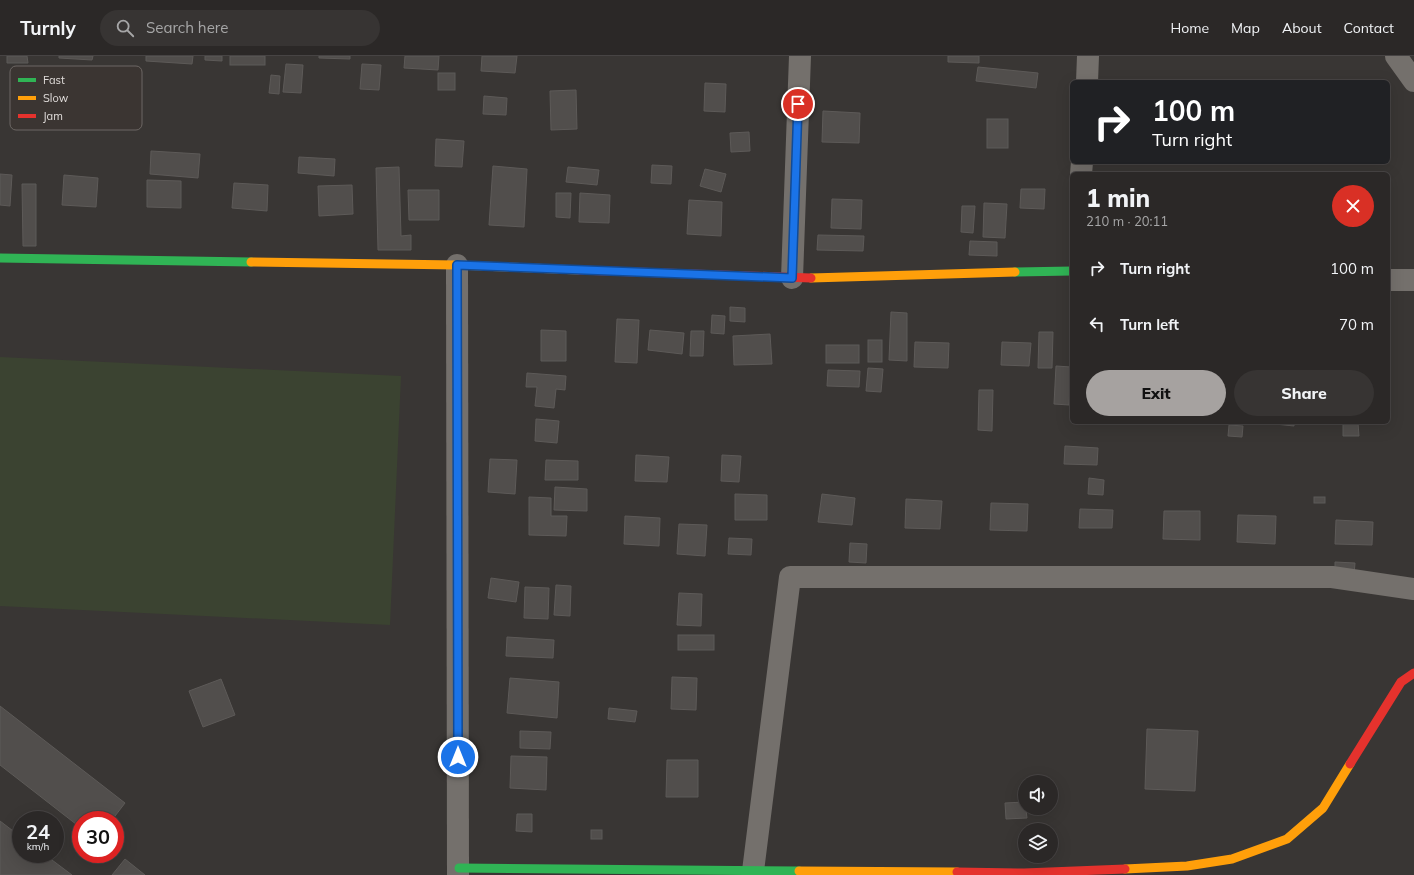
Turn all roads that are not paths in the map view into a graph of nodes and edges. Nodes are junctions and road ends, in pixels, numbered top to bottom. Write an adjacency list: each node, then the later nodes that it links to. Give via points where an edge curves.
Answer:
1 (800, 56): 9 (street)
2 (1088, 56): 4 (street)
3 (1396, 56): 5 (street)
4 (1087, 80)
5 (1414, 81)
6 (0, 258): 7 (street)
7 (457, 265): 9 (street); 15 (street)
8 (1070, 271): 9 (street)
9 (792, 278)
10 (1390, 280): 11 (street)
11 (1414, 280)
12 (1414, 589): 14 (street, via 1332,577 790,577)
13 (1414, 673): 14 (street, via 1401,682 1323,808 1286,839 1232,859 1187,866 1024,873)
14 (753, 871): 15 (street)
15 (458, 872)

